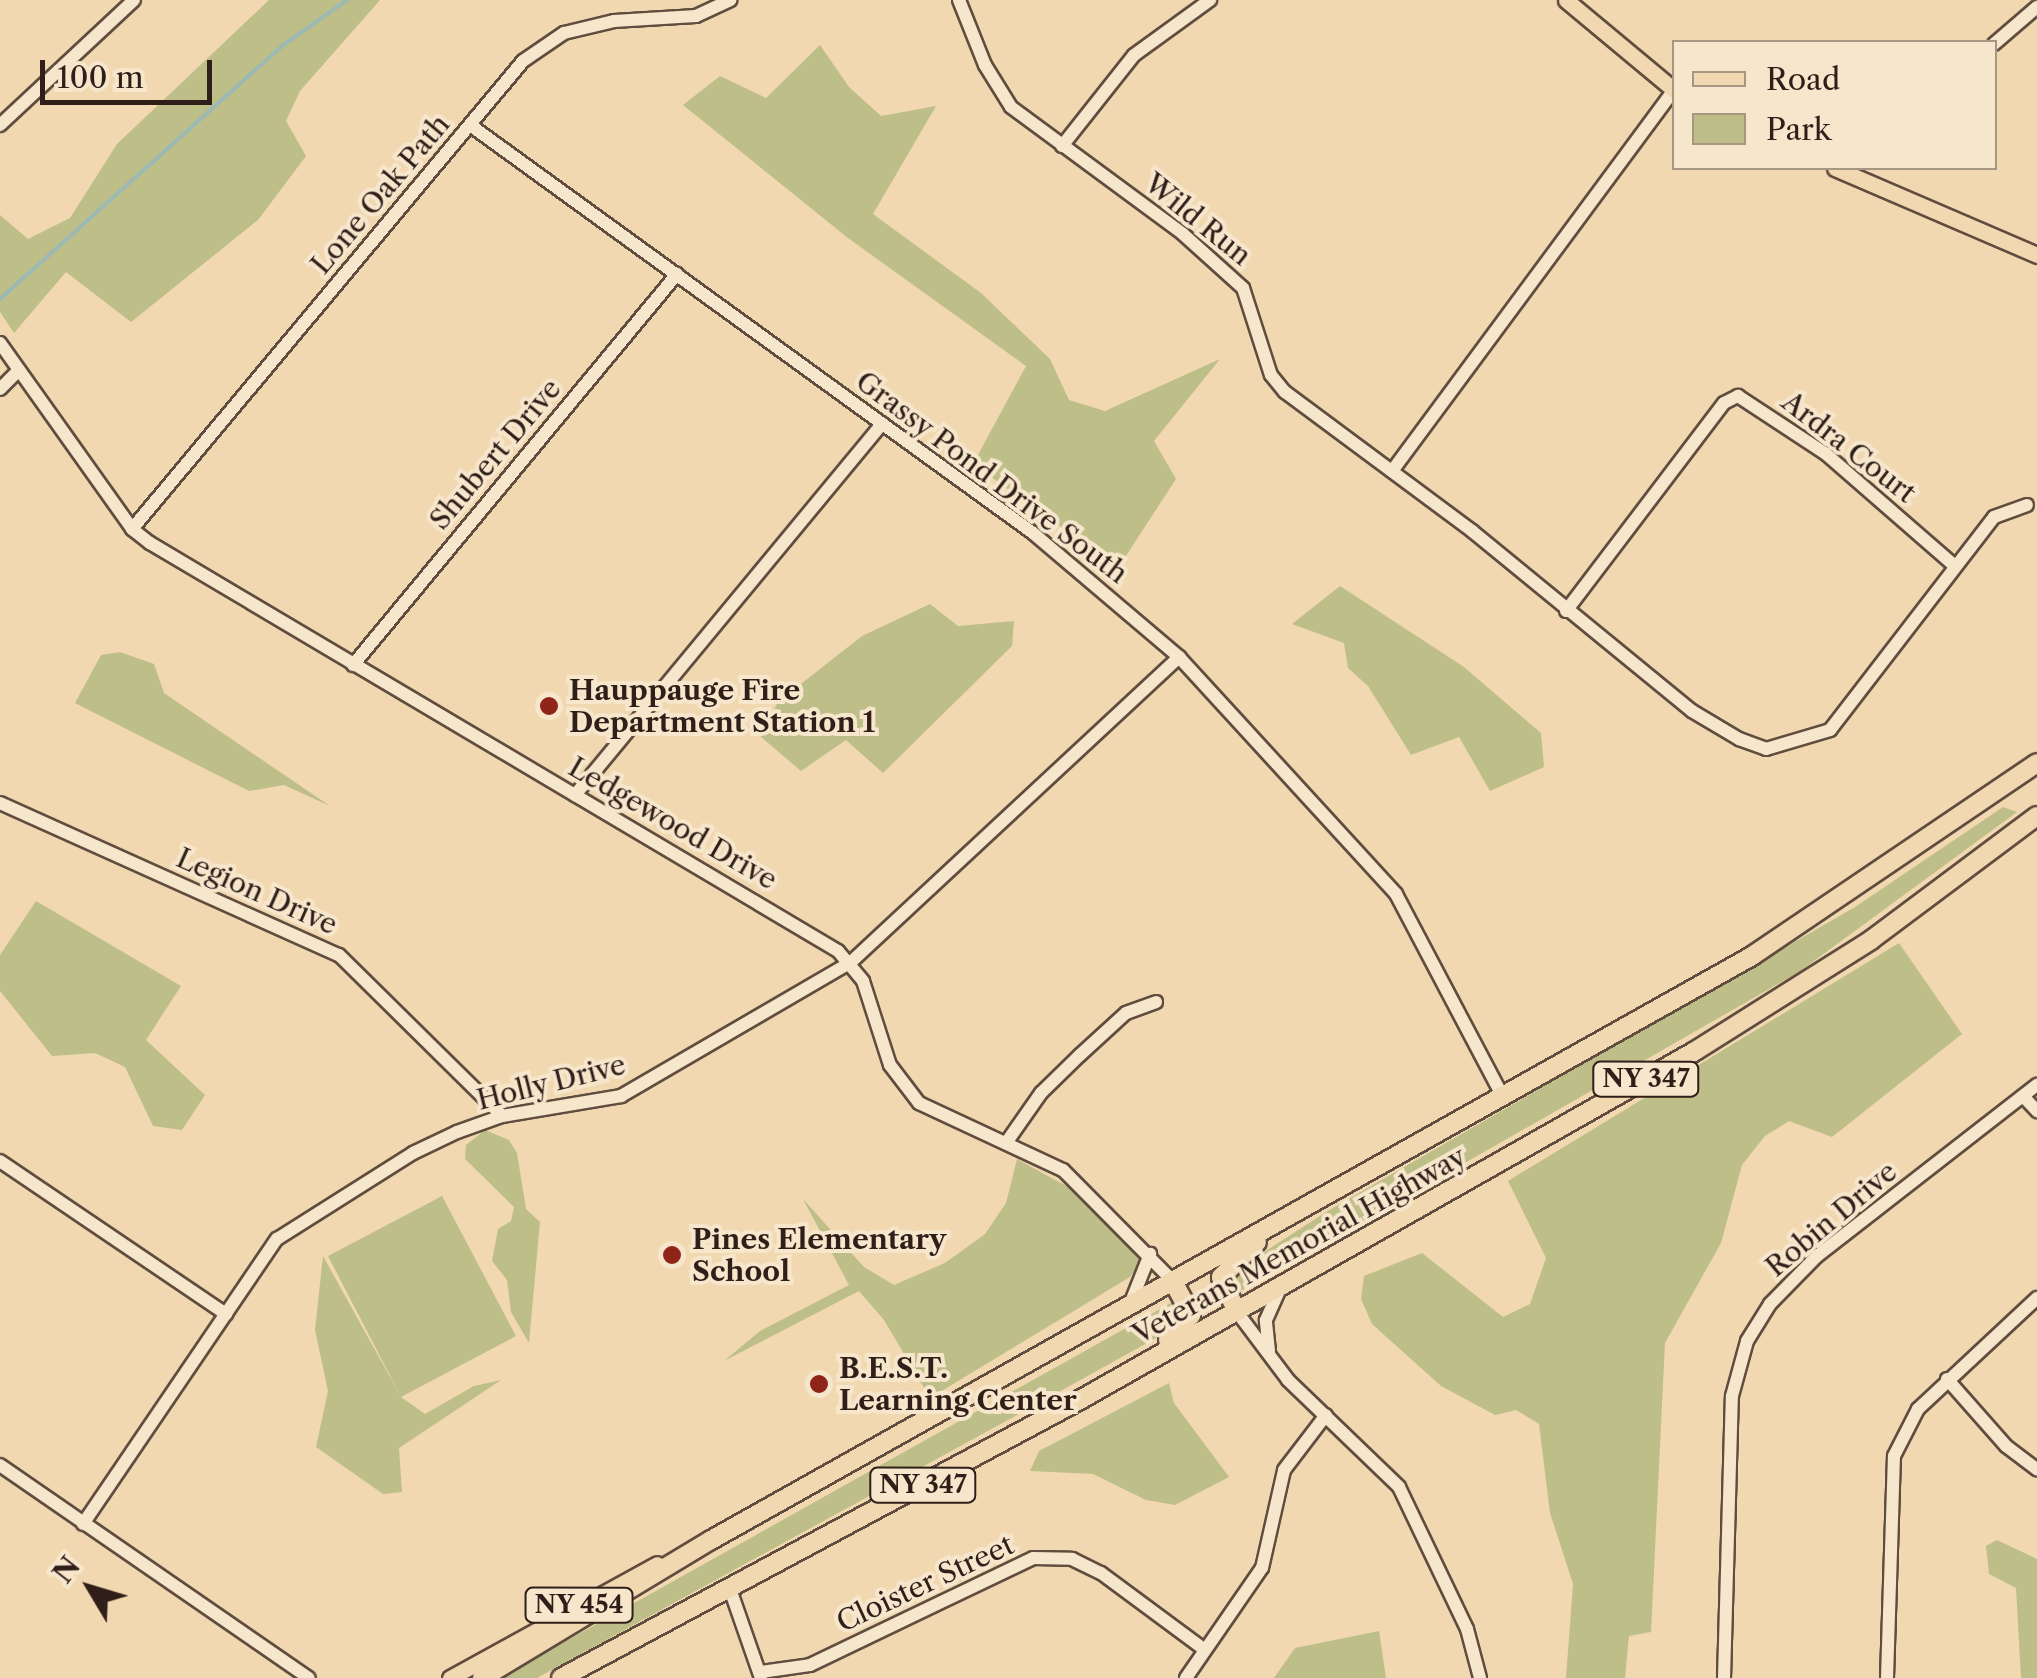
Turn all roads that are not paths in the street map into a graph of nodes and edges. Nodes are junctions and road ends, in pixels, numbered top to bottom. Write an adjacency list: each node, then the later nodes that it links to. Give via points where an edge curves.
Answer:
1 (134, 0): 10 (street)
2 (730, 0): 11 (street, Lone Oak Path, via 696,16 614,21 554,38 523,61)
3 (959, 0): 12 (street, Wild Run, via 984,65 1011,107)
4 (1210, 0): 12 (street, via 1134,54)
5 (1566, 0): 8 (main road)
6 (2037, 7): 7 (street)
7 (1997, 41)
8 (1672, 88)
9 (1672, 93): 20 (street)
10 (0, 125)
11 (470, 125): 15 (street, Grassy Pond Drive South); 22 (street, Lone Oak Path)
12 (1062, 146): 20 (street, Wild Run, via 1227,270 1254,310 1270,375)
13 (1845, 170): 14 (main road)
14 (2037, 255)
15 (677, 274): 19 (street, Grassy Pond Drive South); 26 (street, Shubert Drive)
16 (0, 344): 17 (street, Ledgewood Drive)
17 (18, 371): 18 (street); 22 (street, Ledgewood Drive)
18 (0, 389)
19 (882, 424): 25 (street, Grassy Pond Drive South, via 1033,533); 28 (street)
20 (1392, 471): 24 (street, Wild Run)
21 (2027, 504): 23 (street, via 1994,517)
22 (132, 529): 26 (street, Ledgewood Drive)
23 (1955, 566): 24 (street, Wild Run, via 1844,716 1812,739 1766,749 1692,711); 24 (street, Ardra Court, via 1826,454 1738,396 1724,403)
24 (1566, 611)
25 (1179, 657): 31 (street, Holly Drive); 35 (street, Grassy Pond Drive South, via 1396,894)
26 (353, 665): 28 (street, Ledgewood Drive)
27 (2037, 764): 35 (highway, Veterans Memorial Highway / NY 347, via 1787,934)
28 (575, 795): 31 (street, Ledgewood Drive)
29 (0, 804): 37 (street, Legion Drive, via 339,955)
30 (2037, 816): 43 (highway, Veterans Memorial Highway / NY 347, via 1906,916 1767,1008)
31 (852, 962): 37 (street, Holly Drive, via 621,1096); 38 (street, via 901,1085 945,1118)
32 (1156, 1002): 38 (street, via 1126,1012 1080,1055 1041,1093)
33 (2037, 1086): 34 (street, Robin Drive)
34 (2023, 1096): 36 (street); 65 (street, Robin Drive, via 1817,1256 1770,1304 1746,1341 1732,1396)
35 (1502, 1097): 40 (highway, Veterans Memorial Highway / NY 347)
36 (2037, 1111)
37 (502, 1116): 47 (street, Holly Drive, via 413,1153 278,1239)
38 (1006, 1143): 41 (street, via 1063,1170)
39 (0, 1162): 47 (street)
40 (1279, 1222): 42 (highway, Veterans Memorial Highway / NY 347); 46 (highway, via 1221,1277)
41 (1150, 1254): 42 (street); 45 (street)
42 (1173, 1281): 45 (highway, Veterans Memorial Highway / NY 347); 50 (highway, via 1190,1304 1190,1320)
43 (1281, 1288): 46 (highway, Veterans Memorial Highway / NY 347); 48 (street, via 1266,1320)
44 (2037, 1298): 49 (street)
45 (1128, 1307): 55 (highway, Veterans Memorial Highway / NY 347)
46 (1237, 1312): 48 (street); 50 (highway, Veterans Memorial Highway / NY 347)
47 (226, 1314): 54 (street, Holly Drive)
48 (1269, 1354): 51 (street)
49 (1947, 1379): 53 (street, via 2006,1446); 66 (street, via 1918,1409 1894,1456)
50 (1116, 1380): 56 (highway, Veterans Memorial Highway / NY 347)
51 (1326, 1414): 57 (street, via 1284,1470 1262,1568); 64 (street, via 1399,1486 1467,1629)
52 (0, 1465): 54 (street)
53 (2037, 1470)
54 (83, 1524): 59 (street)
55 (711, 1540): 60 (main road, NY 454); 61 (highway, Veterans Memorial Highway)
56 (730, 1589): 58 (street); 62 (highway, Veterans Memorial Highway / NY 347)
57 (1205, 1650): 58 (street, Cloister Street, via 1101,1573 1072,1559 1033,1558 810,1665); 63 (street)
58 (761, 1675)
59 (308, 1678)
60 (450, 1678)
61 (482, 1678)
62 (561, 1678)
63 (1186, 1678)
64 (1480, 1678)
65 (1724, 1678)
66 (1887, 1678)

